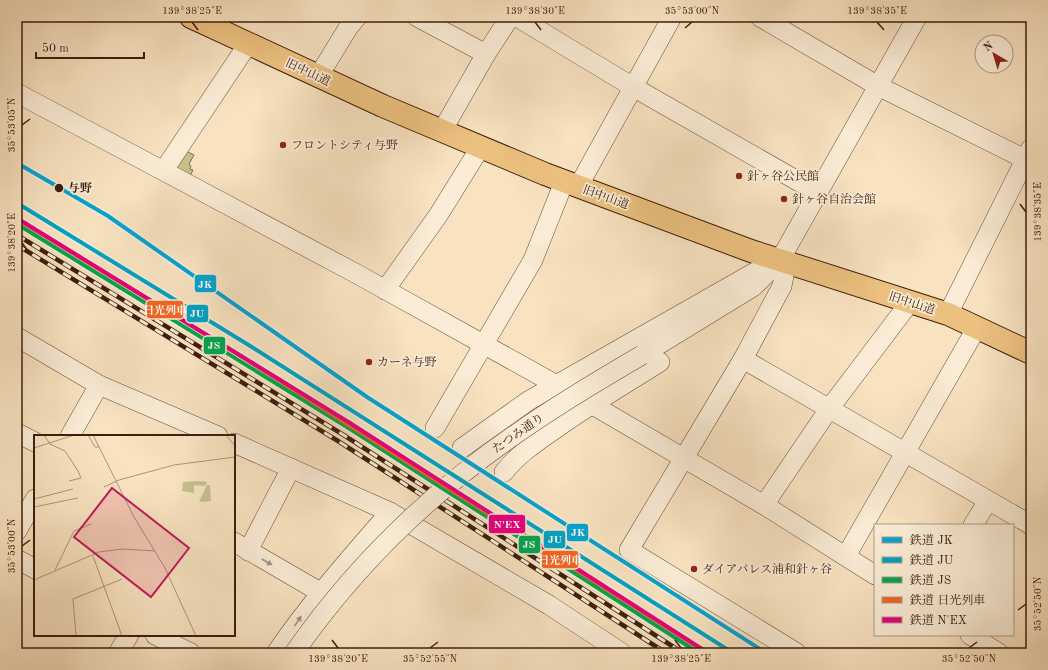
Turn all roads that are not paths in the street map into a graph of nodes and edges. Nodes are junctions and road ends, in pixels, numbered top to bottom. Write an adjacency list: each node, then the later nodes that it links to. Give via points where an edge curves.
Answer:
1 (190, 17): 9 (main road, 旧中山道)
2 (357, 17): 11 (street)
3 (417, 17): 10 (street)
4 (510, 17): 10 (street)
5 (517, 17): 13 (street)
6 (672, 17): 13 (street)
7 (760, 17): 12 (street)
8 (917, 17): 12 (street, たつみ通り)
9 (248, 44): 11 (main road, 旧中山道); 18 (street)
10 (486, 54): 15 (street)
11 (318, 77): 15 (main road, 旧中山道)
12 (878, 86): 17 (street); 20 (street, たつみ通り)
13 (633, 87): 19 (street); 20 (street)
14 (17, 93): 18 (street)
15 (442, 131): 16 (main road, 旧中山道)
16 (480, 148): 19 (main road, 旧中山道); 22 (street, via 439,214)
17 (1029, 156): 24 (street)
18 (164, 170): 22 (street)
19 (571, 184): 21 (main road, 旧中山道); 27 (street)
20 (817, 192): 21 (street, たつみ通り)
21 (780, 260): 23 (main road, 旧中山道); 29 (street, via 784,276 782,286); 31 (street); 65 (street, たつみ通り, bridge, via 753,287 516,434 442,490 395,532 362,568 313,625)
22 (385, 290): 27 (street)
23 (910, 302): 24 (main road, 旧中山道); 34 (street)
24 (948, 314): 25 (main road, 旧中山道)
25 (977, 327): 28 (main road, 旧中山道); 42 (street)
26 (17, 337): 32 (street)
27 (485, 345): 31 (street); 35 (street)
28 (1031, 353)
29 (743, 359): 34 (street); 43 (street)
30 (660, 362): 33 (street)
31 (554, 385): 33 (street); 41 (street, via 506,415)
32 (99, 386): 37 (street); 38 (street)
33 (591, 404): 43 (street); 45 (street, via 515,458)
34 (829, 410): 42 (street); 48 (street)
35 (436, 428)
36 (17, 433): 39 (street)
37 (71, 435)
38 (216, 435)
39 (34, 442)
40 (235, 443): 44 (street)
41 (462, 448)
42 (906, 452): 47 (street); 54 (street)
43 (684, 459): 48 (street); 67 (street, via 629,550)
44 (291, 468): 49 (street); 53 (street)
45 (504, 472)
46 (34, 500): 52 (street)
47 (988, 501): 50 (street); 51 (street)
48 (764, 505): 54 (street)
49 (390, 512): 58 (street); 66 (street, via 549,605)
50 (974, 524)
51 (1031, 525)
52 (17, 531)
53 (241, 547): 58 (street, one-way to 58)
54 (846, 556): 57 (street)
55 (17, 559): 56 (street)
56 (34, 568)
57 (874, 574)
58 (320, 592): 64 (street, one-way to 58)
59 (128, 636): 62 (street)
60 (157, 636): 63 (street)
61 (972, 636): 68 (street)
62 (118, 653)
63 (191, 653)
64 (276, 653)
65 (294, 653)
66 (622, 653)
67 (797, 653)
68 (999, 653)

